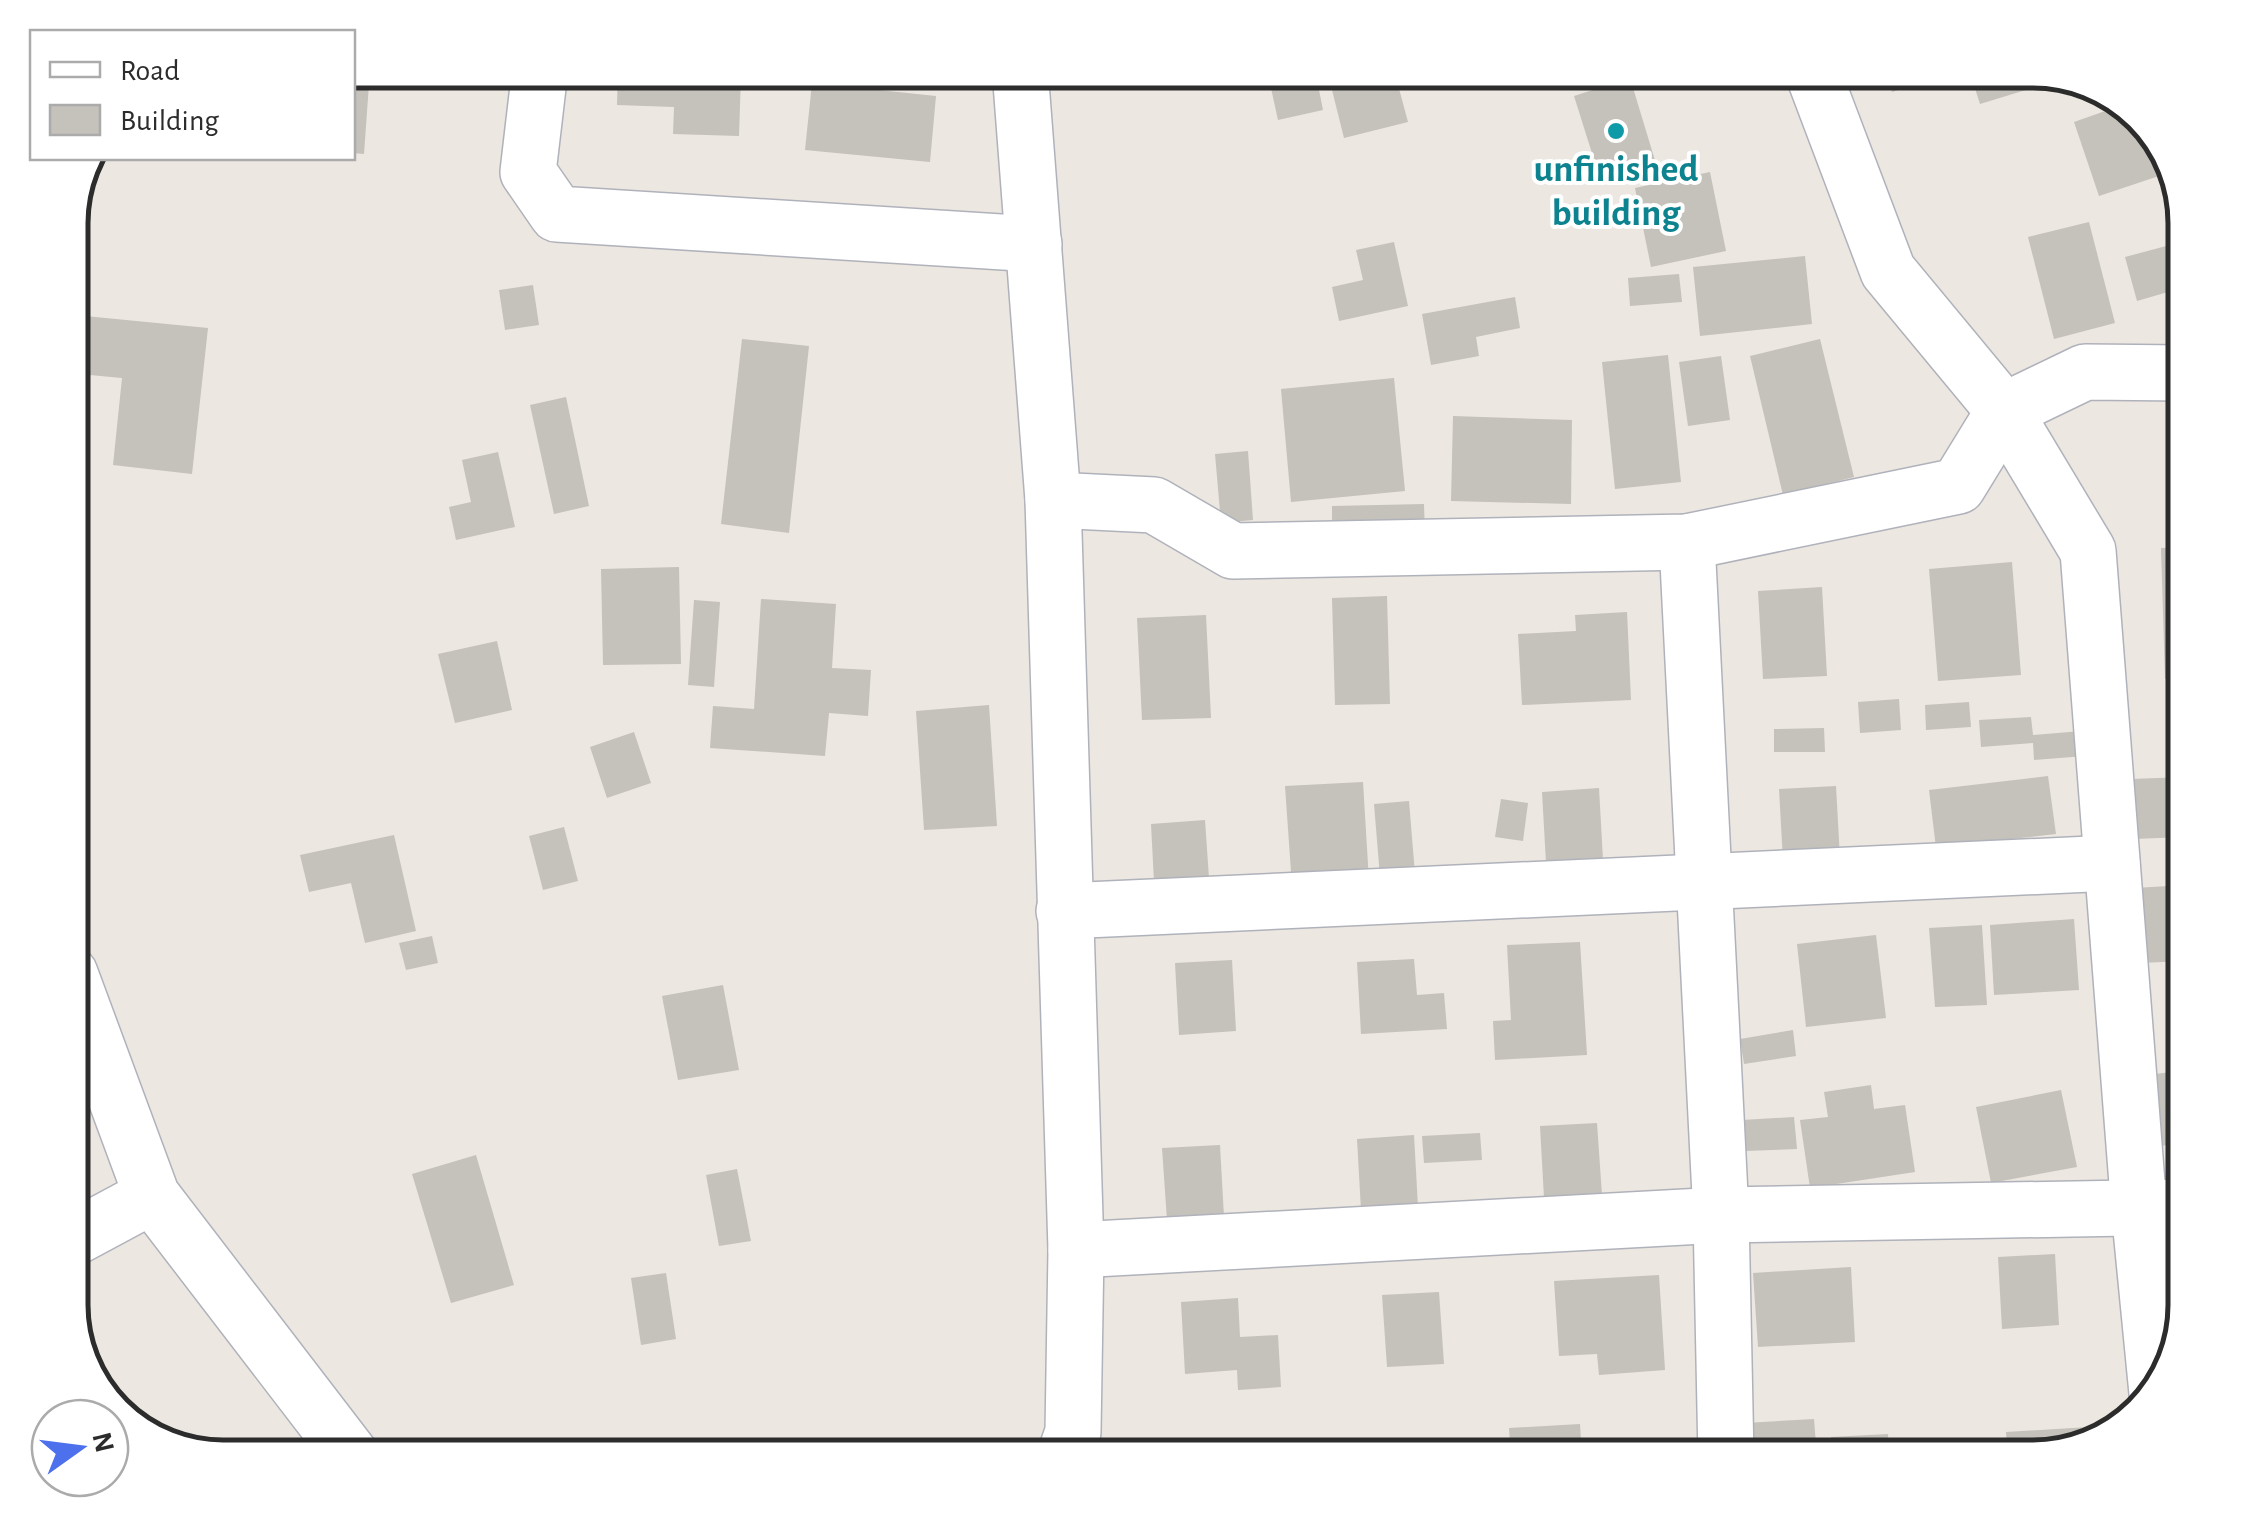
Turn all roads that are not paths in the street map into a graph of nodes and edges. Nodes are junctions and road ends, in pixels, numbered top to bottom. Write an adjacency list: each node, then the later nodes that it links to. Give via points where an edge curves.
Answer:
1 (538, 87): 4 (street, via 528,172 557,214)
2 (1021, 87): 4 (street)
3 (1818, 87): 6 (street, via 1888,272)
4 (1034, 244): 7 (street)
5 (2168, 373): 6 (street, via 2085,372)
6 (2004, 411): 8 (street, via 1958,486); 9 (street, via 2088,551)
7 (1054, 500): 8 (street, via 1154,505 1233,552); 11 (street)
8 (1687, 542): 10 (street)
9 (2112, 863): 10 (street); 14 (street)
10 (1704, 880): 11 (street); 15 (street)
11 (1064, 911): 17 (street)
12 (88, 1023): 13 (street)
13 (152, 1196): 16 (street); 19 (street)
14 (2162, 1208): 15 (street); 18 (street)
15 (1721, 1214): 17 (street); 21 (street)
16 (88, 1230)
17 (1076, 1250): 20 (street)
18 (2157, 1356)
19 (339, 1440)
20 (1070, 1440)
21 (1726, 1440)

